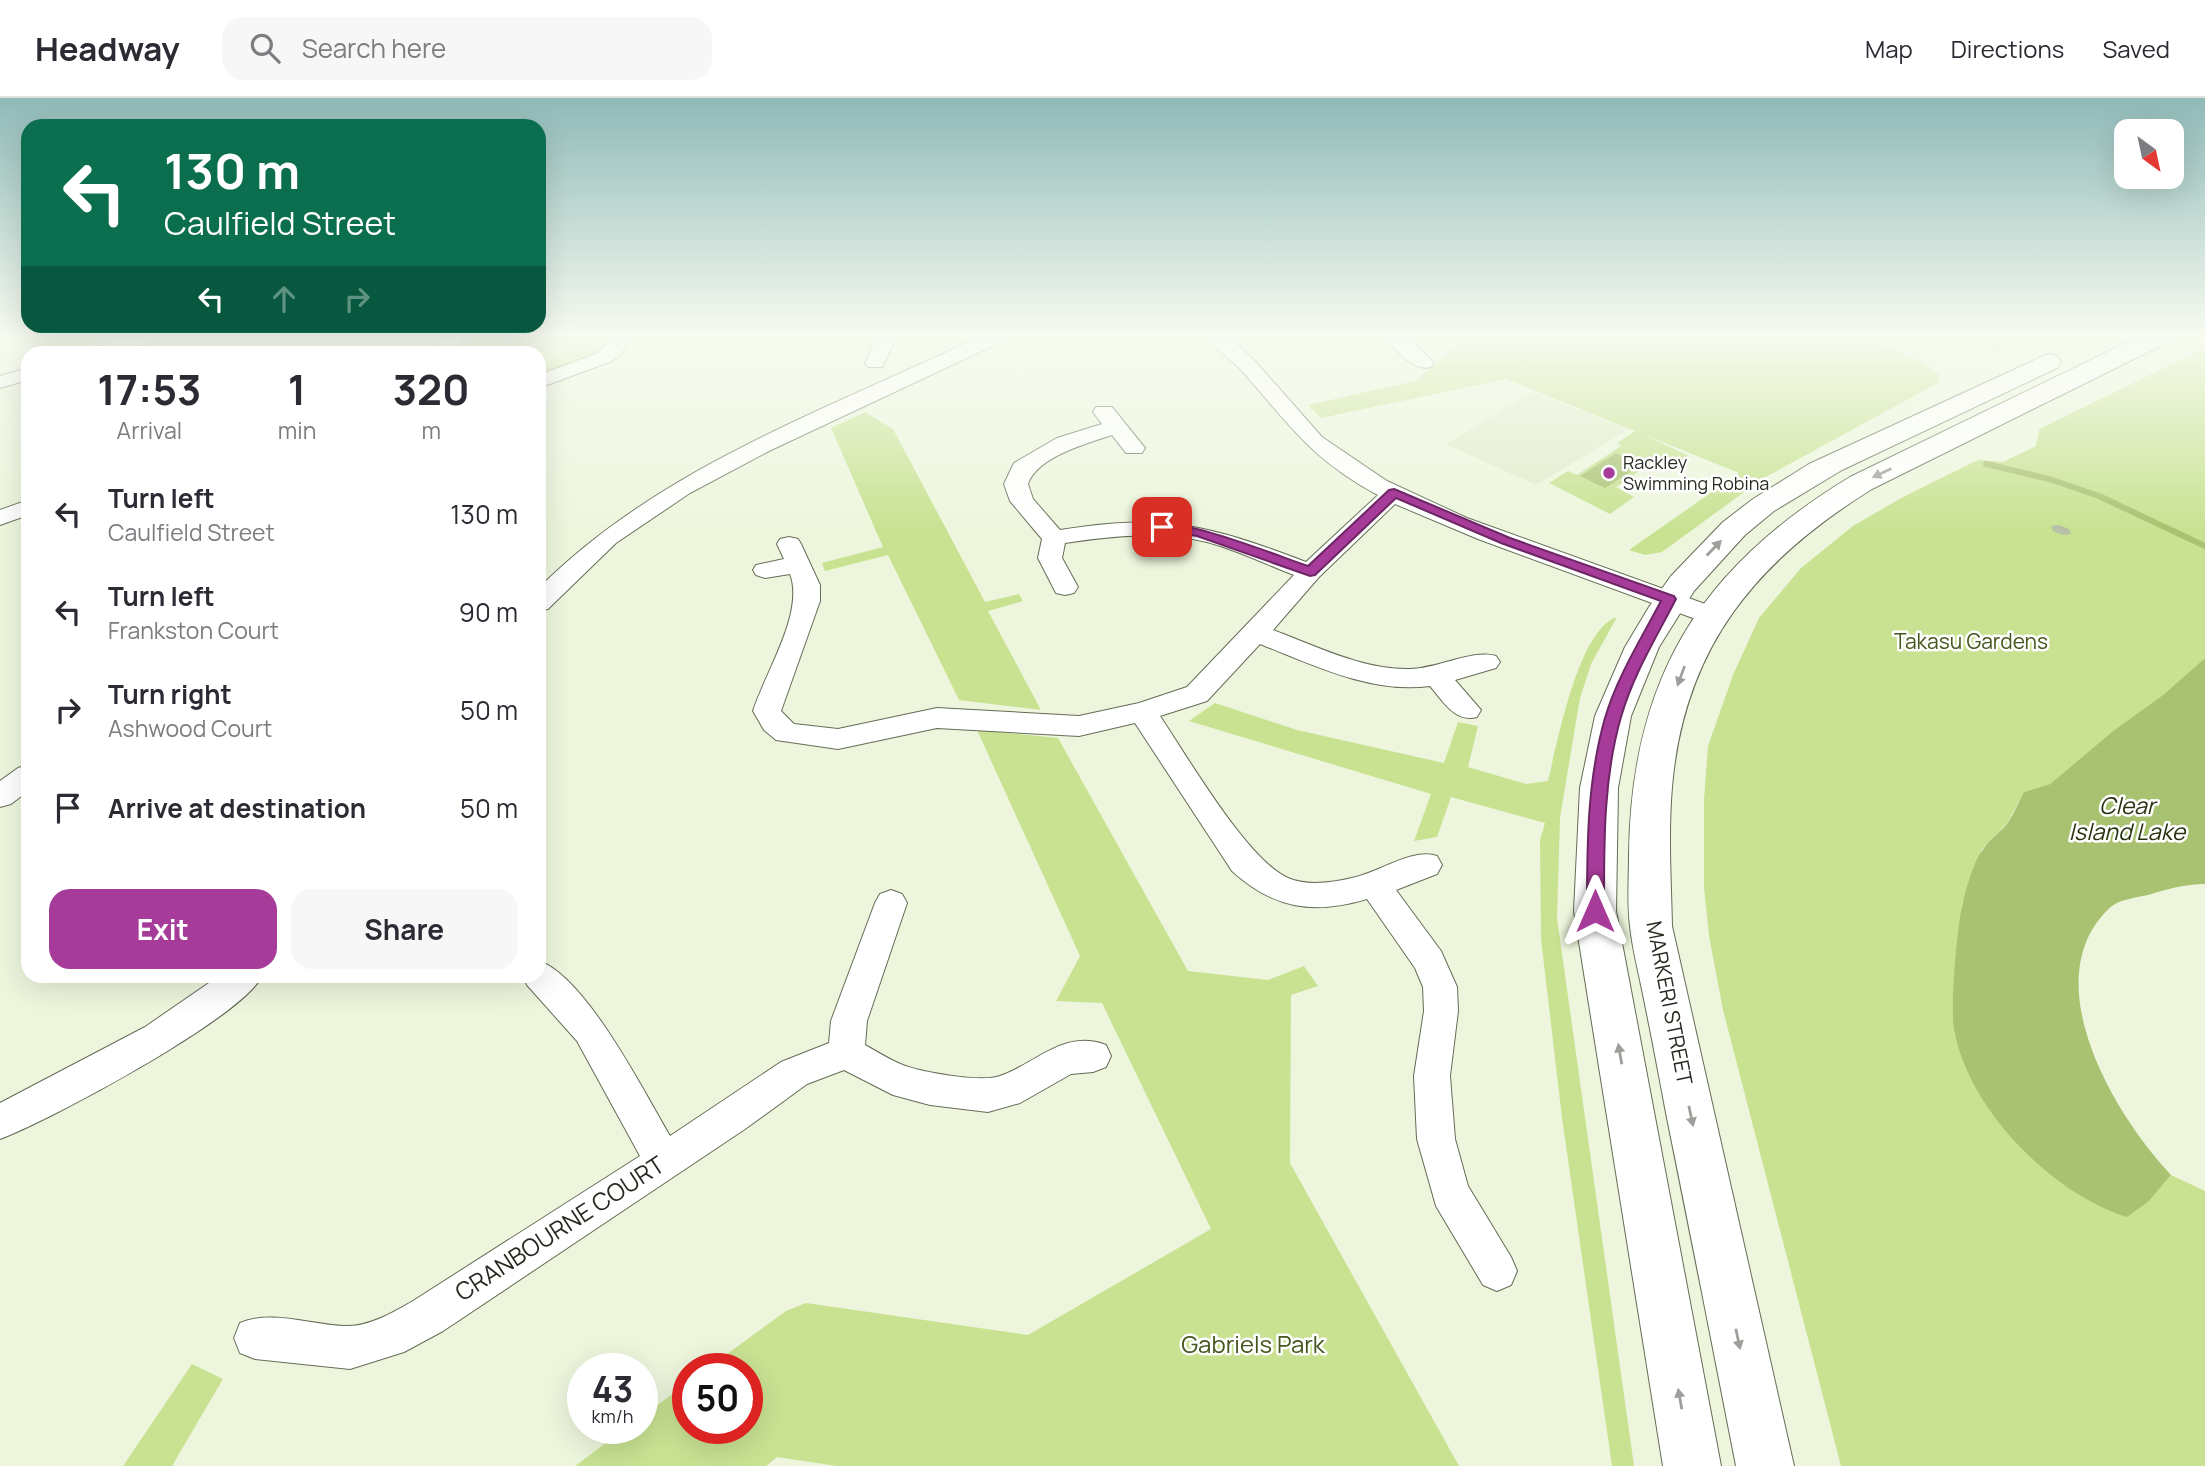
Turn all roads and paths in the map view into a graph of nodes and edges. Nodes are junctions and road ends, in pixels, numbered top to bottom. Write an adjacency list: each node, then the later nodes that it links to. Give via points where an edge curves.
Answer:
1 (859, 401): 13 (street, via 673,492 617,528)
2 (1276, 401): 6 (street, via 1329,454)
3 (1967, 401): 14 (main road, one-way to 3, via 1722,539 1794,484)
4 (2031, 401): 15 (main road, MARKERI STREET, one-way to 15, via 1827,502 1771,546)
5 (1134, 448): 9 (street, via 1109,419 1022,468 1016,484 1022,501)
6 (1394, 492): 11 (street); 14 (street, via 1473,528)
7 (21, 510): 8 (street)
8 (0, 518)
9 (1054, 538): 11 (street, via 1162,527 1200,533); 12 (street, via 1050,558)
10 (765, 570): 20 (street, via 793,554 808,590 803,616 767,711 786,733 838,738 937,718 1079,726)
11 (1310, 572): 16 (street)
12 (1065, 587)
13 (546, 596)
14 (1669, 599): 15 (street); 34 (main road, one-way to 14, via 1595,911 1595,837 1613,717 1630,673)
15 (1710, 615): 35 (main road, MARKERI STREET, one-way to 35, via 1688,657 1655,765 1649,853 1651,926)
16 (1256, 633): 18 (street, via 1318,657 1396,678); 20 (street, via 1197,694)
17 (1486, 662): 18 (street)
18 (1436, 676): 19 (street)
19 (1467, 710)
20 (1142, 712): 24 (street, via 1243,862 1260,878 1284,891 1309,894)
21 (21, 781): 22 (street)
22 (0, 796)
23 (1426, 865): 24 (street)
24 (1375, 886): 32 (street, via 1429,961 1440,987 1432,1076 1440,1164 1450,1193)
25 (891, 903): 28 (street, via 849,1021)
26 (236, 983): 30 (street, via 172,1030)
27 (546, 983): 31 (street, via 589,1030)
28 (846, 1053): 29 (street, via 893,1079 988,1095 1007,1091 1066,1058); 31 (street, CRANBOURNE COURT, via 794,1073)
29 (1093, 1056)
30 (0, 1122)
31 (663, 1160): 33 (street, CRANBOURNE COURT, via 428,1316 389,1337 350,1348)
32 (1497, 1271)
33 (255, 1338)
34 (1692, 1466)
35 (1765, 1466)

